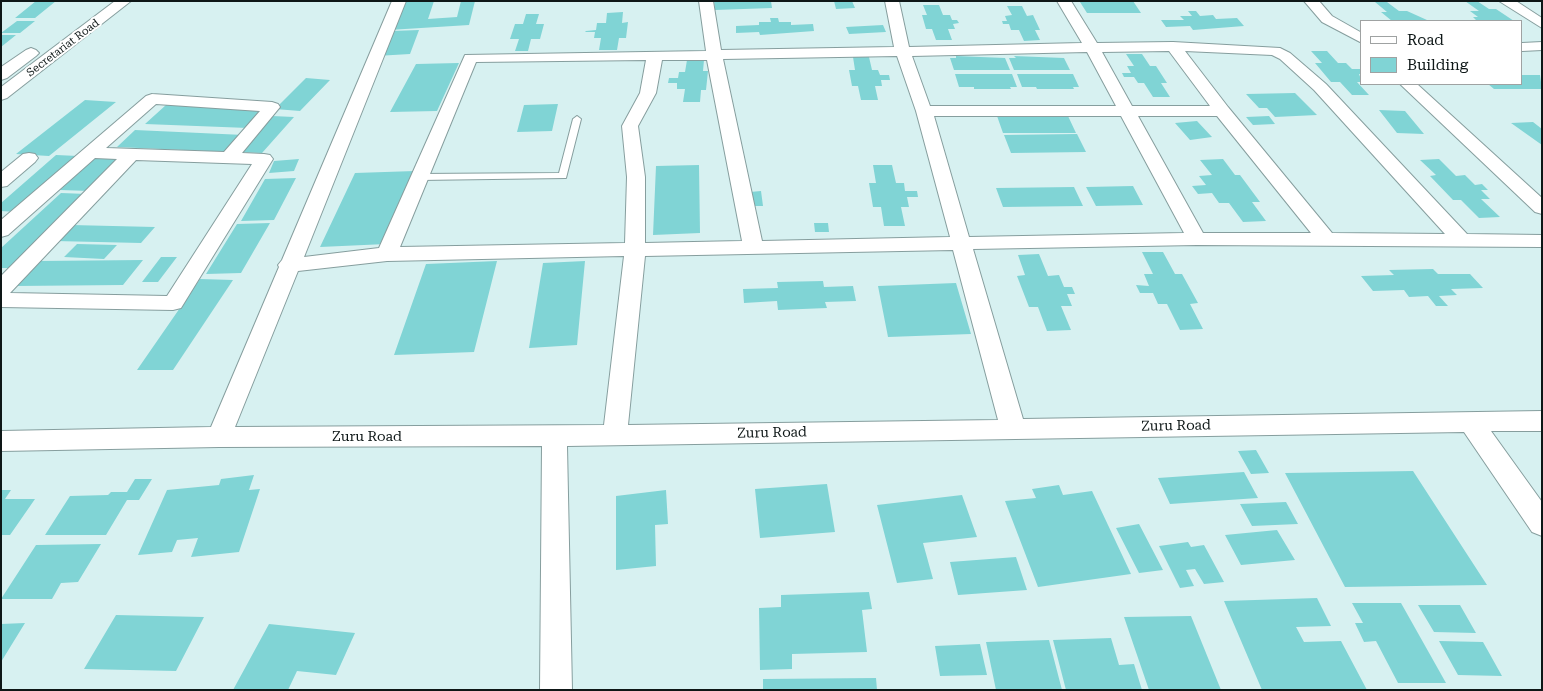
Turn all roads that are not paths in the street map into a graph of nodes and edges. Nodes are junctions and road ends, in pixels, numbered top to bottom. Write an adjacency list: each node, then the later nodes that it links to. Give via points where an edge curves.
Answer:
1 (124, 1): 20 (street, Secretariat Road)
2 (398, 1): 41 (street)
3 (706, 1): 17 (street)
4 (892, 1): 15 (street)
5 (1064, 1): 14 (street)
6 (1311, 1): 9 (street, via 1327,19)
7 (1506, 1): 8 (street)
8 (1542, 24)
9 (1360, 38)
10 (1173, 46): 14 (street); 23 (street); 35 (street, via 1262,50 1285,56 1320,87)
11 (1542, 46): 13 (street)
12 (39, 47): 18 (street, Secretariat Road)
13 (1523, 47)
14 (1093, 49): 15 (street); 22 (street)
15 (903, 52): 17 (street); 21 (street)
16 (655, 55): 17 (street); 29 (street, via 470,58); 39 (street, via 648,93 630,126 636,177)
17 (714, 55): 38 (street)
18 (1, 75)
19 (1409, 85): 31 (street)
20 (1, 95)
21 (924, 110): 22 (street); 37 (street)
22 (1127, 111): 23 (street); 34 (street)
23 (1222, 111): 33 (street)
24 (577, 119): 29 (lane, via 563,176)
25 (91, 153): 26 (street); 27 (street, via 152,99 272,107); 32 (street)
26 (132, 154): 27 (street); 42 (street)
27 (228, 157): 43 (street, via 264,159 174,303)
28 (29, 158): 30 (street)
29 (419, 178): 40 (street)
30 (1, 182)
31 (1542, 208)
32 (1, 231)
33 (1325, 238): 34 (street); 35 (street)
34 (1197, 239): 37 (street)
35 (1462, 241): 36 (street)
36 (1542, 241)
37 (961, 242): 38 (street); 46 (street)
38 (753, 247): 39 (street)
39 (635, 250): 40 (street); 48 (street)
40 (387, 254): 41 (street)
41 (288, 265): 49 (street)
42 (1, 289)
43 (1, 300)
44 (1542, 421): 45 (street, Zuru Road)
45 (1472, 422): 46 (street, Zuru Road); 51 (street)
46 (1013, 428): 48 (street, Zuru Road)
47 (554, 436): 48 (street, Zuru Road); 49 (street, Zuru Road); 52 (street)
48 (615, 436)
49 (219, 437): 50 (street, Zuru Road)
50 (1, 441)
51 (1542, 524)
52 (556, 690)

